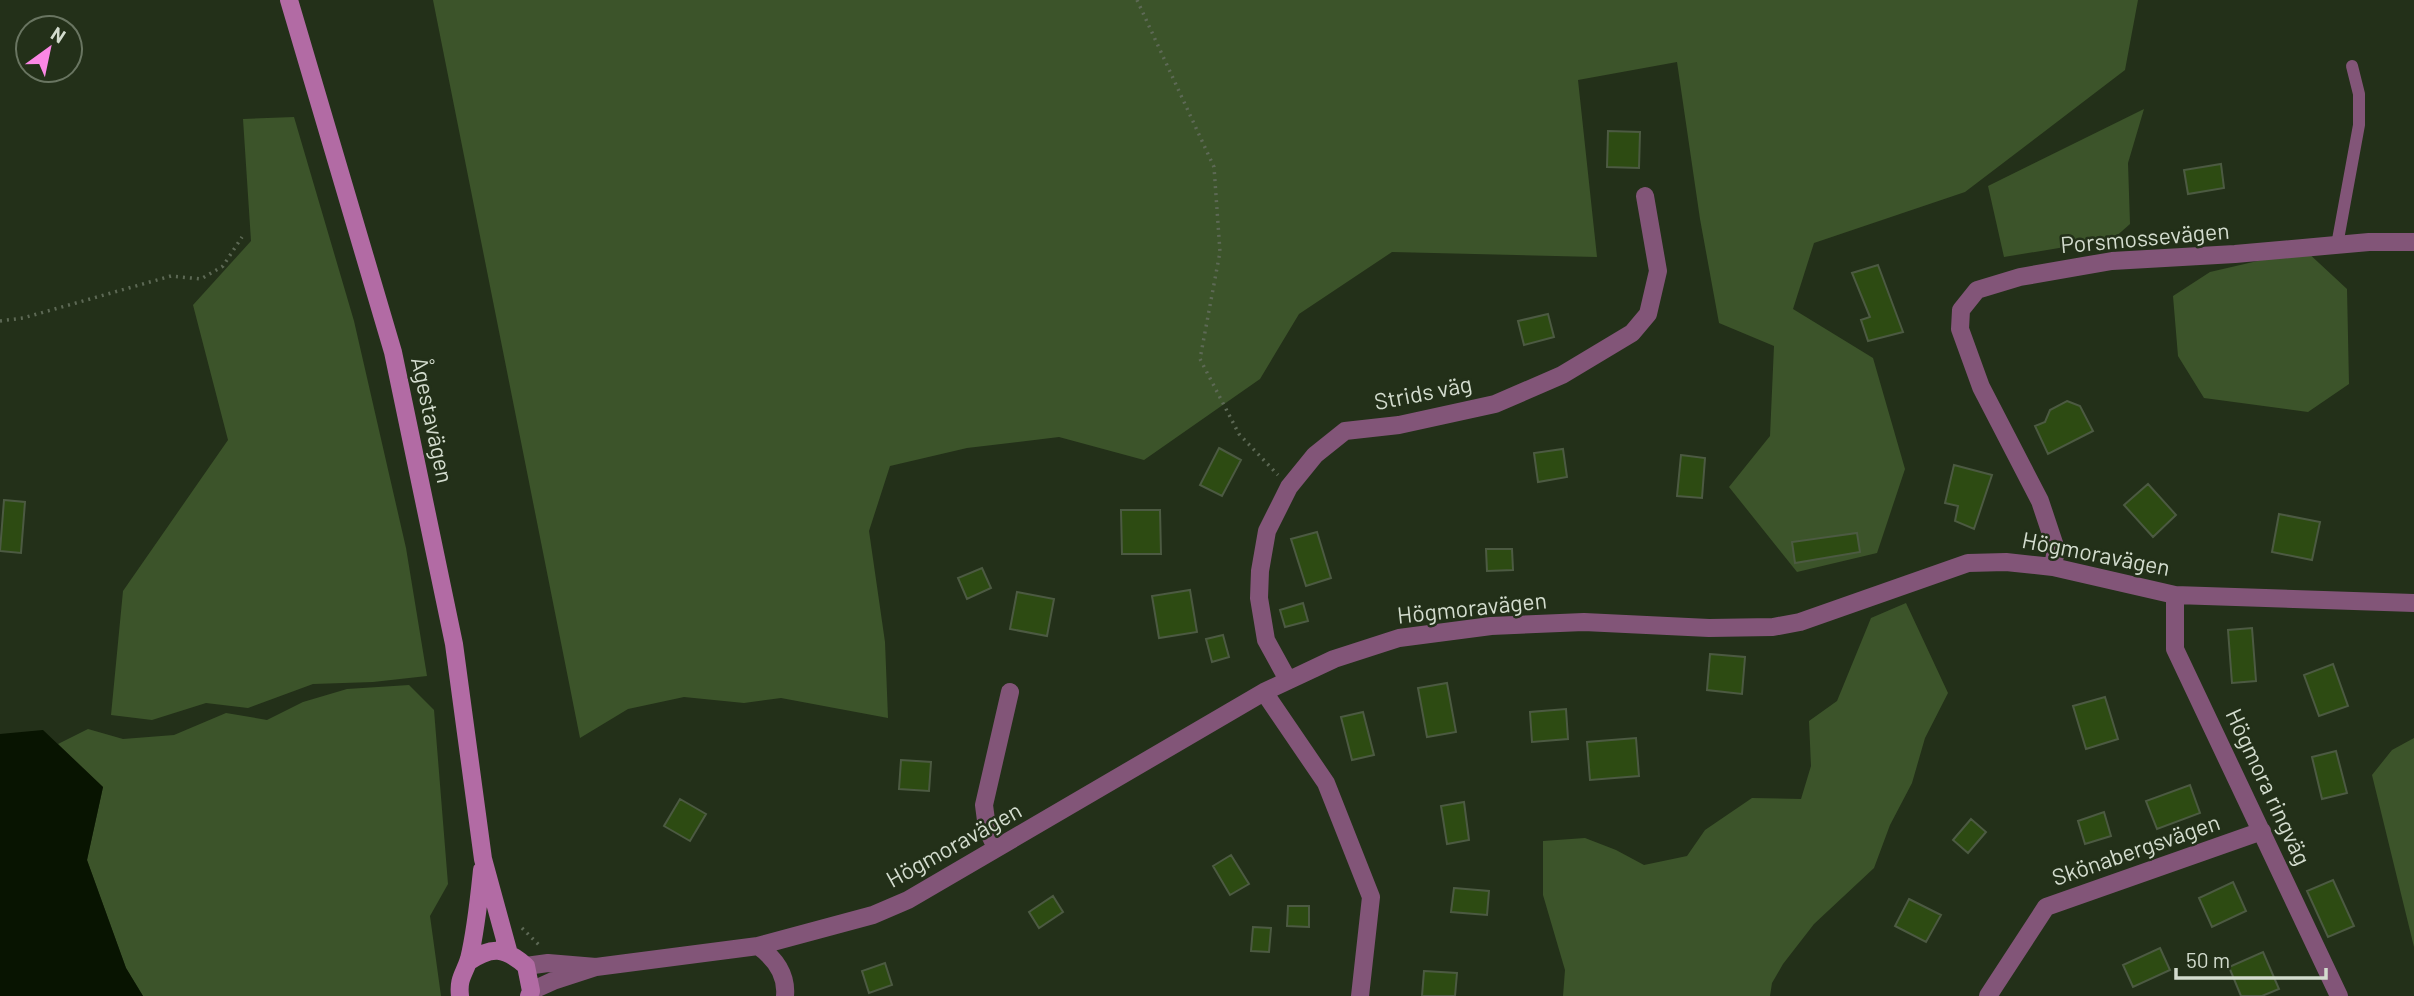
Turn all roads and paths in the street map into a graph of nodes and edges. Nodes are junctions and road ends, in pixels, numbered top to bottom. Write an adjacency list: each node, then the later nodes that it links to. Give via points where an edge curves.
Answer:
1 (289, 0): 18 (main road, Ågestavägen, via 393,352 410,426 454,644)
2 (1137, 0): 9 (path, via 1214,167 1220,252 1200,359 1239,434)
3 (2352, 66): 7 (lane, via 2359,125)
4 (1645, 196): 9 (street, Strids väg, via 1658,271 1648,314 1632,333 1562,375 1495,404 1345,432 1315,454)
5 (242, 237): 8 (path, via 223,266 201,279 171,276)
6 (2414, 242): 7 (street, Porsmossevägen)
7 (2337, 245): 10 (street, Porsmossevägen, via 2112,261 2020,277 1977,290 1961,310 1960,329 1981,387 2040,501 2056,549)
8 (0, 321)
9 (1289, 487): 13 (street, Strids väg, via 1267,531 1259,598 1266,640)
10 (2053, 567): 11 (street, Högmoravägen); 13 (street, Högmoravägen, via 1968,563 1800,622 1773,627 1584,622 1491,626 1399,638)
11 (2175, 595): 12 (street, Högmoravägen); 16 (street, Högmora ringväg, via 2175,649)
12 (2414, 603)
13 (1288, 680): 15 (street, Högmoravägen)
14 (1010, 692): 17 (street, via 984,805)
15 (1264, 692): 17 (street, Högmoravägen); 27 (street, via 1326,783 1371,897)
16 (2262, 831): 28 (street, Skönabergsvägen, via 2046,907); 29 (street, Högmora ringväg)
17 (996, 848): 19 (street, Högmoravägen, via 908,900 873,915)
18 (483, 859): 20 (main road, Ågestavägen); 21 (main road, Ågestavägen)
19 (758, 946): 23 (street, Högmoravägen); 26 (street, via 783,976)
20 (509, 954): 21 (main road, via 496,950); 22 (main road)
21 (468, 962): 25 (main road, Ågestavägen, via 459,984)
22 (526, 966): 23 (street, Högmoravägen); 24 (main road)
23 (596, 967): 24 (street, Högmoravägen)
24 (530, 994)
25 (460, 996)
26 (785, 996)
27 (1360, 996)
28 (1988, 996)
29 (2339, 996)

